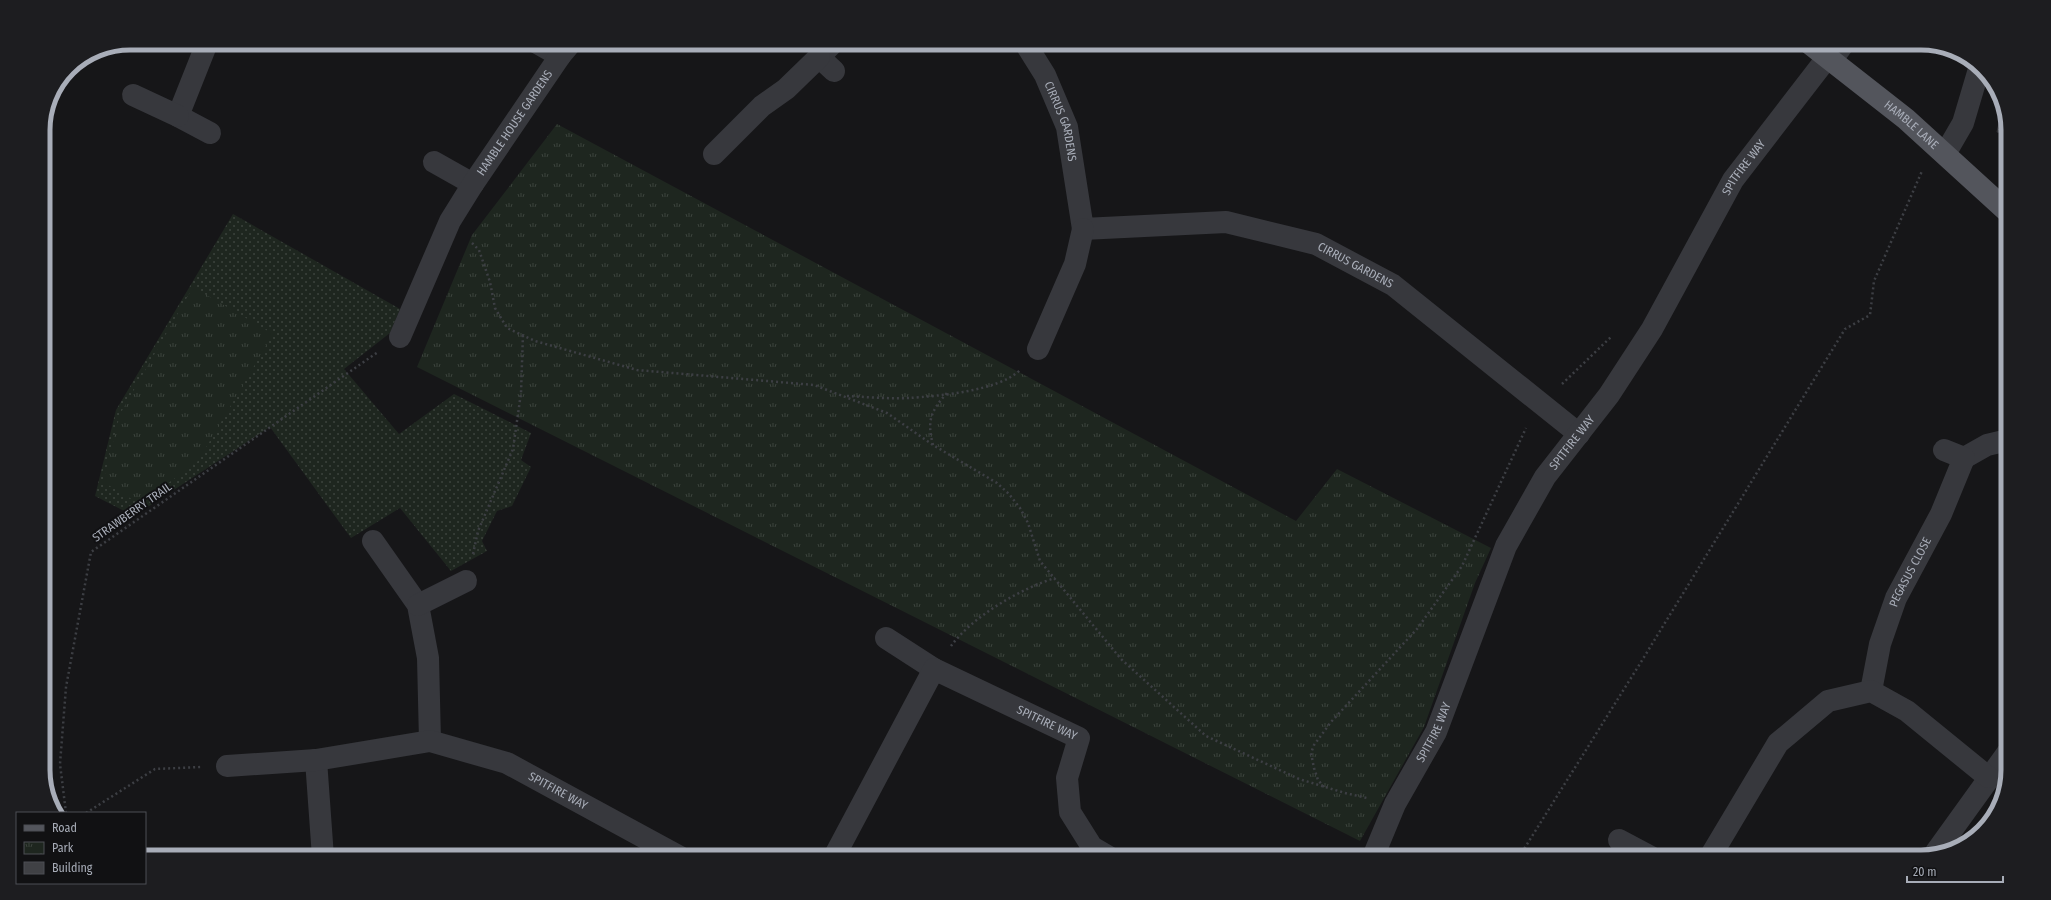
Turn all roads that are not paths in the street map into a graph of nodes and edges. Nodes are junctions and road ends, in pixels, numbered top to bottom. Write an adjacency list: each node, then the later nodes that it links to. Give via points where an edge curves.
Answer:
1 (205, 50): 10 (street)
2 (565, 50): 15 (street, HAMBLE HOUSE GARDENS)
3 (1029, 50): 17 (street, CIRRUS GARDENS, via 1045,75 1067,126)
4 (1818, 50): 7 (main road, HAMBLE LANE)
5 (1837, 50): 7 (street, SPITFIRE WAY)
6 (829, 57): 12 (street, via 762,106)
7 (1829, 59): 13 (main road, HAMBLE LANE, via 1906,119); 20 (street, SPITFIRE WAY, via 1733,180 1652,329 1609,395)
8 (1978, 73): 13 (street, via 1963,123)
9 (133, 95): 10 (street)
10 (178, 116): 11 (street)
11 (210, 133)
12 (714, 154)
13 (1945, 154): 16 (main road, HAMBLE LANE)
14 (434, 162): 15 (street, HAMBLE HOUSE GARDENS)
15 (472, 184): 18 (street, HAMBLE HOUSE GARDENS, via 450,221)
16 (2001, 206)
17 (1083, 229): 19 (street, CIRRUS GARDENS, via 1075,264); 20 (street, CIRRUS GARDENS, via 1226,222 1316,244 1393,285)
18 (400, 337)
19 (1038, 348)
20 (1579, 434): 41 (street, SPITFIRE WAY, via 1545,477 1506,546 1436,732 1395,804)
21 (2001, 442): 23 (street, via 1987,445)
22 (1944, 450): 23 (street)
23 (1964, 458): 29 (street, PEGASUS CLOSE, via 1941,514 1896,598 1880,644)
24 (373, 541): 26 (street)
25 (466, 581): 26 (street)
26 (418, 605): 30 (street, via 428,658)
27 (886, 638): 28 (street, SPITFIRE WAY)
28 (934, 669): 39 (street); 40 (street, SPITFIRE WAY, via 1079,738 1067,778 1070,812 1092,847)
29 (1871, 691): 34 (street, via 1907,711); 43 (street, via 1828,701 1778,743)
30 (430, 741): 31 (street, SPITFIRE WAY); 38 (street, SPITFIRE WAY, via 507,763)
31 (316, 760): 33 (street, SPITFIRE WAY); 37 (street)
32 (2001, 761): 34 (street)
33 (227, 766)
34 (1988, 777): 36 (street)
35 (1618, 840): 42 (street)
36 (1939, 848)
37 (322, 850)
38 (667, 850)
39 (838, 850)
40 (1097, 850)
41 (1376, 850)
42 (1637, 850)
43 (1714, 850)

